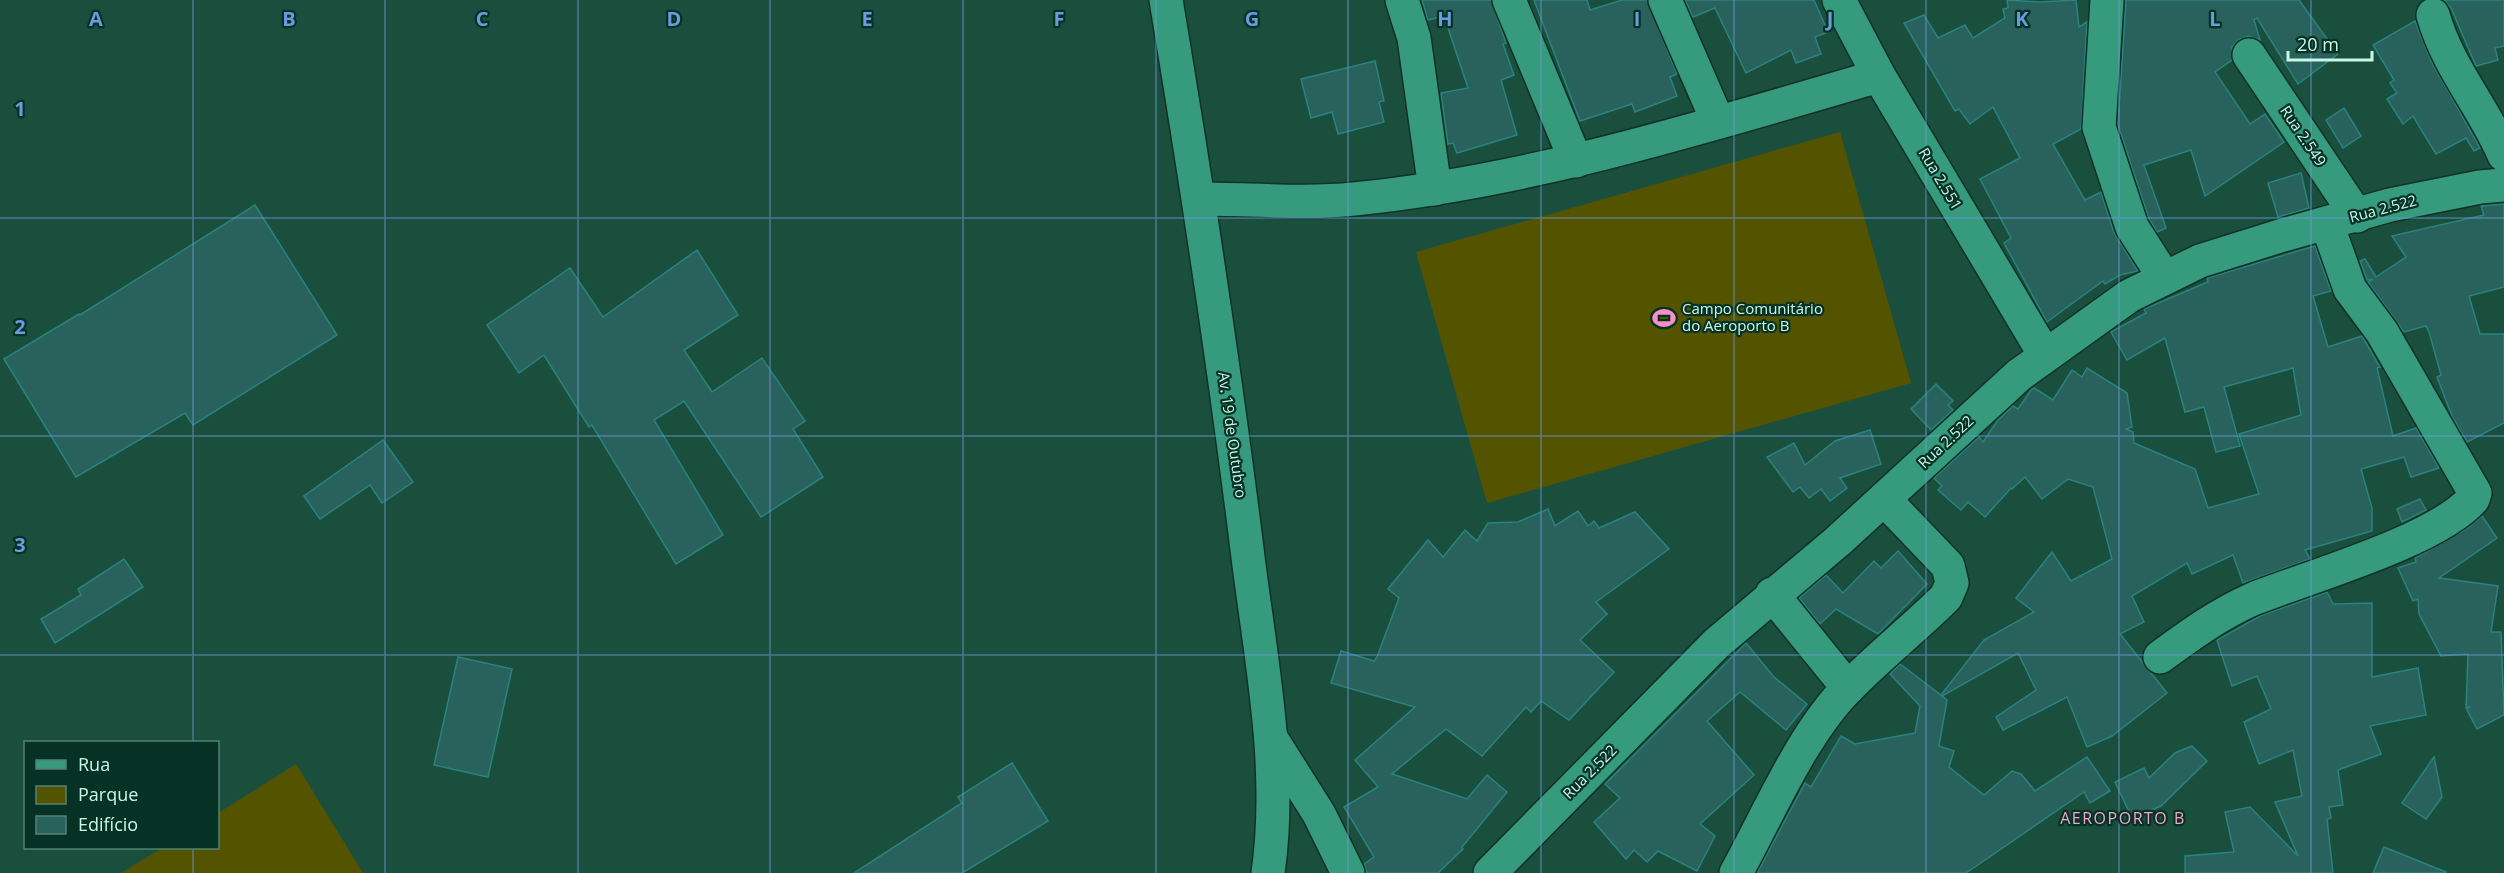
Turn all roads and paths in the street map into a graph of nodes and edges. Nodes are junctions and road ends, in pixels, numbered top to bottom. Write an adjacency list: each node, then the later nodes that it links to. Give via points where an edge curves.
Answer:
1 (1166, 0): 15 (street, Av. 19 de Outubro)
2 (1402, 0): 14 (street, via 1414,38)
3 (1509, 0): 12 (street)
4 (1665, 0): 10 (street)
5 (1839, 0): 9 (street, Rua 2.551)
6 (2107, 0): 17 (street, via 2099,127 2132,227)
7 (2433, 15): 11 (street, via 2438,35)
8 (2249, 56): 16 (street, Rua 2.549)
9 (1879, 76): 10 (street); 18 (street, Rua 2.551)
10 (1718, 122): 12 (street)
11 (2504, 154)
12 (1576, 161): 14 (street)
13 (2504, 185): 16 (street, Rua 2.522, via 2429,197)
14 (1435, 189): 15 (street, via 1351,200)
15 (1200, 199): 23 (street, Av. 19 de Outubro)
16 (2342, 220): 17 (street, Rua 2.522, via 2200,261); 21 (street, Rua 2.549, via 2350,289 2382,332 2462,469 2475,493 2473,499 2425,531 2232,610)
17 (2164, 277): 18 (street, Rua 2.522, via 2129,296)
18 (2045, 355): 19 (street, Rua 2.522)
19 (1884, 499): 20 (street, Rua 2.522); 22 (street, via 1948,566 1952,583 1946,597)
20 (1772, 594): 22 (street); 26 (street, Rua 2.522, via 1717,643)
21 (2160, 657)
22 (1848, 688): 27 (street, via 1809,741)
23 (1271, 738): 24 (street, Av. 19 de Outubro, via 1273,839); 25 (street, via 1319,814)
24 (1268, 873)
25 (1348, 873)
26 (1490, 873)
27 (1736, 873)

